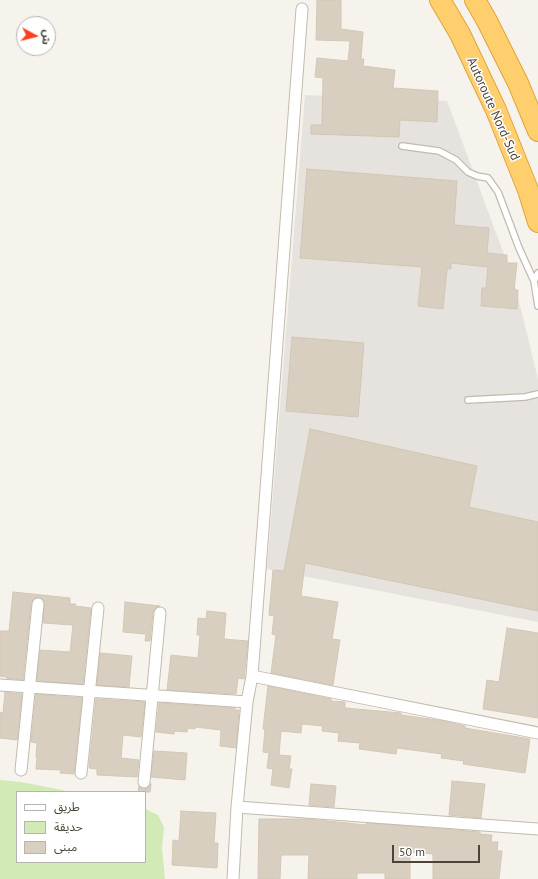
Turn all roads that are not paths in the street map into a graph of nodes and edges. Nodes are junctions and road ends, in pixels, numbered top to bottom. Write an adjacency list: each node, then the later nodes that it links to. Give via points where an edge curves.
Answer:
1 (440, 0): 6 (highway, Autoroute Nord-Sud, via 460,34 496,110)
2 (475, 0): 4 (highway, via 518,83)
3 (302, 9): 15 (street)
4 (538, 131)
5 (402, 146): 8 (lane, via 439,151 456,160 468,172 488,178 498,192)
6 (538, 222)
7 (538, 273): 8 (lane)
8 (534, 281): 9 (lane)
9 (538, 306)
10 (538, 394): 11 (lane)
11 (468, 400)
12 (38, 604): 17 (street)
13 (98, 608): 18 (street)
14 (160, 613): 19 (street)
15 (252, 676): 20 (street); 21 (street)
16 (0, 685): 17 (street)
17 (29, 687): 18 (street); 22 (street)
18 (89, 692): 19 (street); 23 (street)
19 (152, 696): 20 (street); 24 (street)
20 (247, 702): 25 (street)
21 (538, 733)
22 (21, 770)
23 (81, 773)
24 (144, 782)
25 (236, 806): 26 (street); 27 (street)
26 (538, 829)
27 (233, 879)

